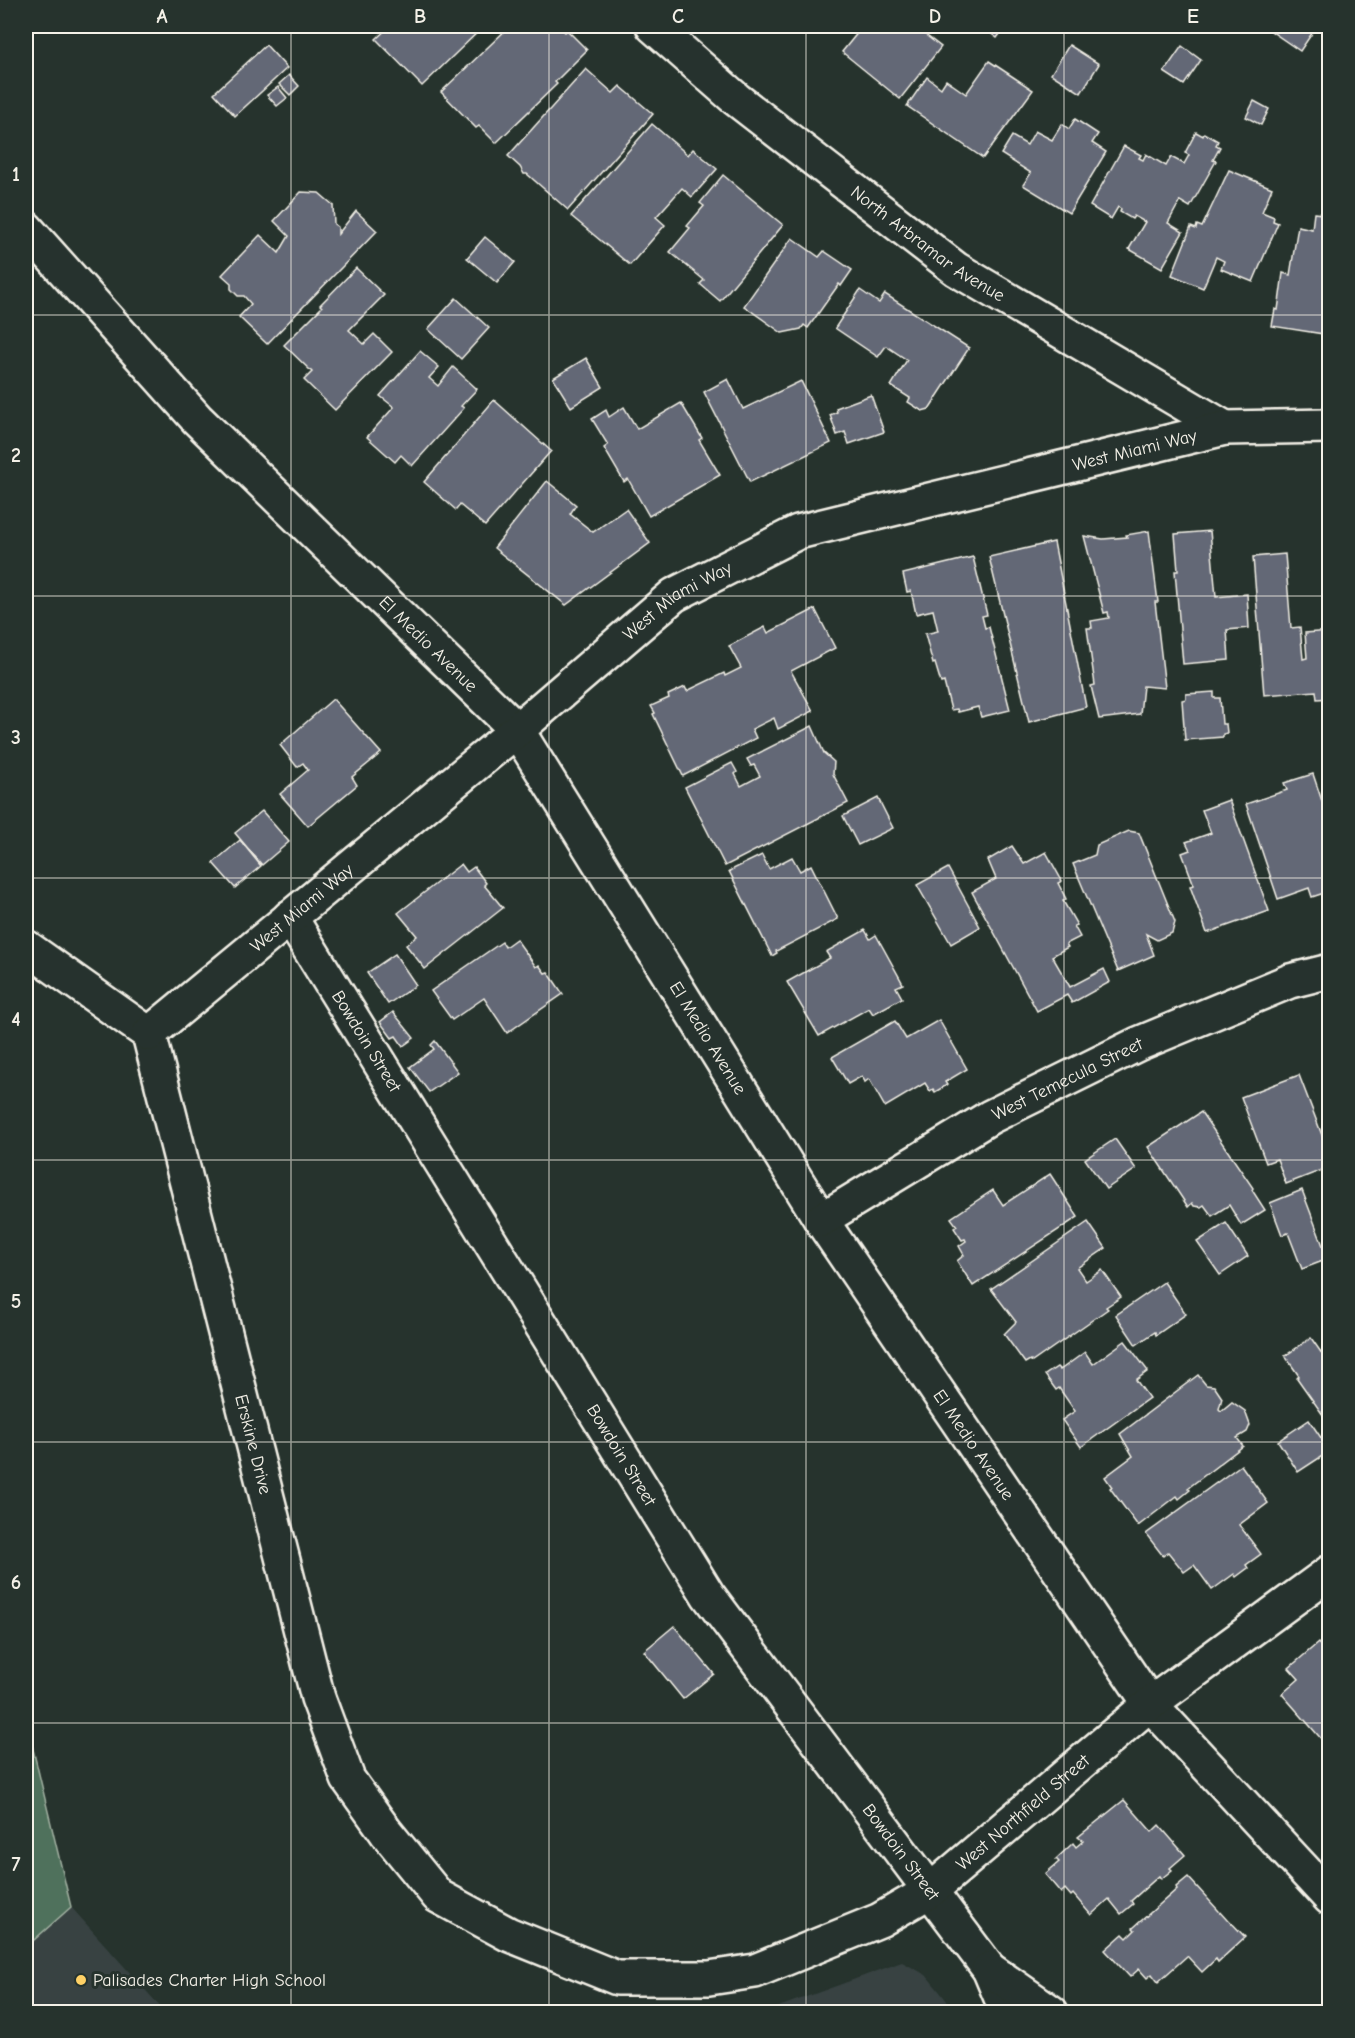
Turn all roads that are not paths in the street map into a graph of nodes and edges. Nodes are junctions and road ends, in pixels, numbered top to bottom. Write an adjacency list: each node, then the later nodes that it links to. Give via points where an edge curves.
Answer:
1 (653, 26): 4 (street, North Arbramar Avenue, via 736,99 956,269)
2 (26, 228): 5 (street, El Medio Avenue, via 197,419)
3 (1329, 426): 4 (street, West Miami Way)
4 (1225, 428): 5 (street, West Miami Way, via 798,532 674,595)
5 (517, 730): 6 (street, West Miami Way); 10 (street, El Medio Avenue)
6 (290, 917): 9 (street, West Miami Way); 13 (street, Bowdoin Street, via 708,1595)
7 (26, 947): 9 (street)
8 (1329, 971): 10 (street, West Temecula Street, via 1290,981 1138,1044 990,1117)
9 (149, 1034): 15 (street, Erskine Drive, via 318,1698 348,1779 438,1896)
10 (821, 1220): 12 (street, El Medio Avenue)
11 (1329, 1572): 12 (street, West Northfield Street)
12 (1149, 1704): 13 (street, West Northfield Street); 14 (street, El Medio Avenue)
13 (930, 1891): 15 (street, West Northfield Street, via 880,1920 755,1971 709,1978 617,1978); 16 (street, Bowdoin Street)
14 (1329, 1898)
15 (508, 1934)
16 (989, 1969): 17 (street, Bowdoin Street); 18 (street, Bowdoin Street)
17 (1007, 2013)
18 (1050, 2013)

